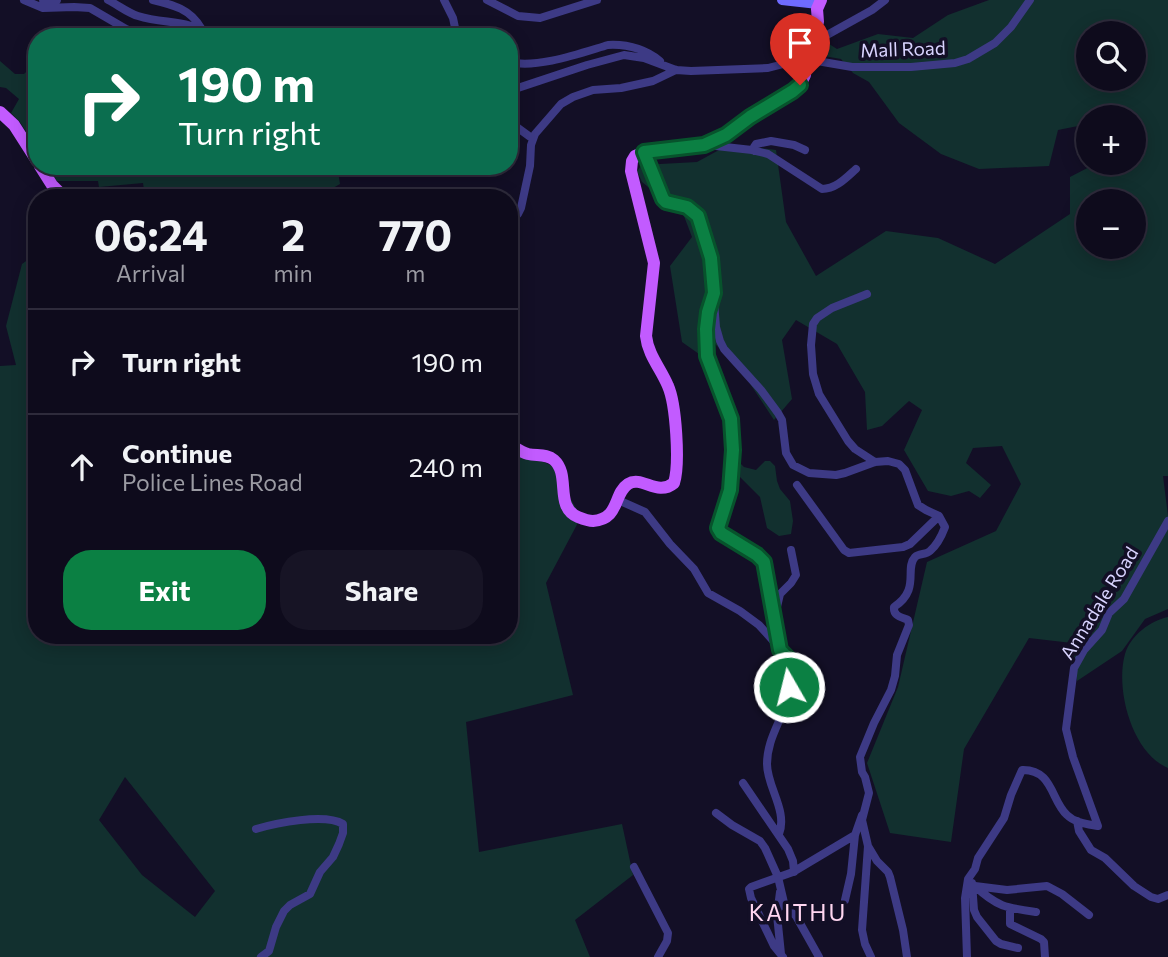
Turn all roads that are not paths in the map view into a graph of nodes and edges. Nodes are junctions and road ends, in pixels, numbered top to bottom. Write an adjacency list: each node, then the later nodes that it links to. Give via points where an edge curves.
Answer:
1 (24, 0): 14 (street, via 43,8 90,8)
2 (43, 0): 3 (street)
3 (57, 0)
4 (108, 0): 15 (street, via 138,16)
5 (153, 0): 15 (street, via 183,9)
6 (444, 0): 16 (street)
7 (487, 0): 8 (street, via 517,16 540,18)
8 (597, 0)
9 (782, 0): 12 (main road)
10 (886, 0): 17 (street, via 818,40)
11 (1030, 0): 17 (street, Mall Road, via 995,43 956,63 911,67)
12 (820, 2): 13 (main road)
13 (818, 22)
14 (124, 28)
15 (201, 28)
16 (455, 28)
17 (795, 61): 20 (street, Mall Road, via 747,70)
18 (518, 65): 19 (street, via 618,45 648,53)
19 (664, 66): 20 (street, Mall Road); 22 (street, Mall Road, via 624,55)
20 (676, 70): 25 (street, via 653,82 573,97 554,110)
21 (805, 75): 26 (main road, via 793,91)
22 (518, 88)
23 (0, 112): 27 (main road)
24 (518, 128): 25 (street)
25 (533, 139): 32 (street)
26 (704, 145): 29 (street); 30 (main road)
27 (28, 147)
28 (805, 150): 29 (street, via 771,141 756,144)
29 (755, 151): 31 (street, via 768,154 822,189 838,184)
30 (644, 152): 33 (street, via 663,199 698,216 710,251); 38 (main road, via 635,156 631,167 654,263 647,344 671,394 676,473 669,487 632,482)
31 (856, 169)
32 (518, 214)
33 (714, 293): 36 (street, via 720,341 778,413 793,465 809,473 836,475); 42 (street, via 707,320 707,356 731,419 733,450 730,490 718,528 764,562)
34 (867, 293): 36 (street, via 817,318 811,345 819,394 848,441)
35 (518, 450): 38 (main road, via 556,461 571,514 596,521 611,513)
36 (875, 462): 39 (street, via 899,464 918,505)
37 (797, 485): 39 (street, via 849,554 903,547)
38 (618, 500): 43 (street, via 645,512 694,569 708,593 752,618)
39 (939, 516): 45 (street, via 944,530 930,552 913,561 911,586 894,609 909,625 897,655 891,690 860,757 869,793)
40 (1168, 521): 47 (street, Annadale Road, via 1124,599 1109,613 1074,668 1066,729 1098,826)
41 (791, 550): 42 (street, via 796,575 780,594)
42 (775, 617): 43 (street)
43 (780, 650): 49 (street, via 793,668 767,757 781,817)
44 (743, 783): 49 (street)
45 (865, 810): 50 (street); 51 (street, via 862,820)
46 (716, 813): 54 (street, via 760,841)
47 (1077, 821): 55 (street, via 1062,810 1043,777 1022,770 1004,818 978,858); 57 (street, via 1091,849 1134,886 1158,899)
48 (256, 829): 64 (street, via 323,820 343,824 339,844 310,894 284,911 269,951)
49 (779, 834): 53 (street)
50 (855, 835): 53 (street); 58 (street)
51 (868, 846): 67 (street, via 862,930); 68 (street, via 890,877)
52 (634, 867): 65 (street, via 668,933)
53 (794, 872): 54 (street)
54 (778, 877): 56 (street); 63 (street, via 751,887 749,893)
55 (971, 883): 59 (street, via 994,903); 61 (street, via 1007,890 1047,886); 62 (street, via 977,918 996,941); 69 (street, via 965,898)
56 (781, 889): 63 (street, via 777,915); 66 (street, via 786,909 796,915)
57 (1168, 895)
58 (845, 900)
59 (1010, 908): 60 (street); 70 (street, via 1010,924 1041,939)
60 (1036, 912)
61 (1089, 915)
62 (1018, 948)
63 (782, 956)
64 (261, 957)
65 (658, 957)
66 (819, 957)
67 (872, 957)
68 (907, 957)
69 (967, 957)
70 (1045, 957)

